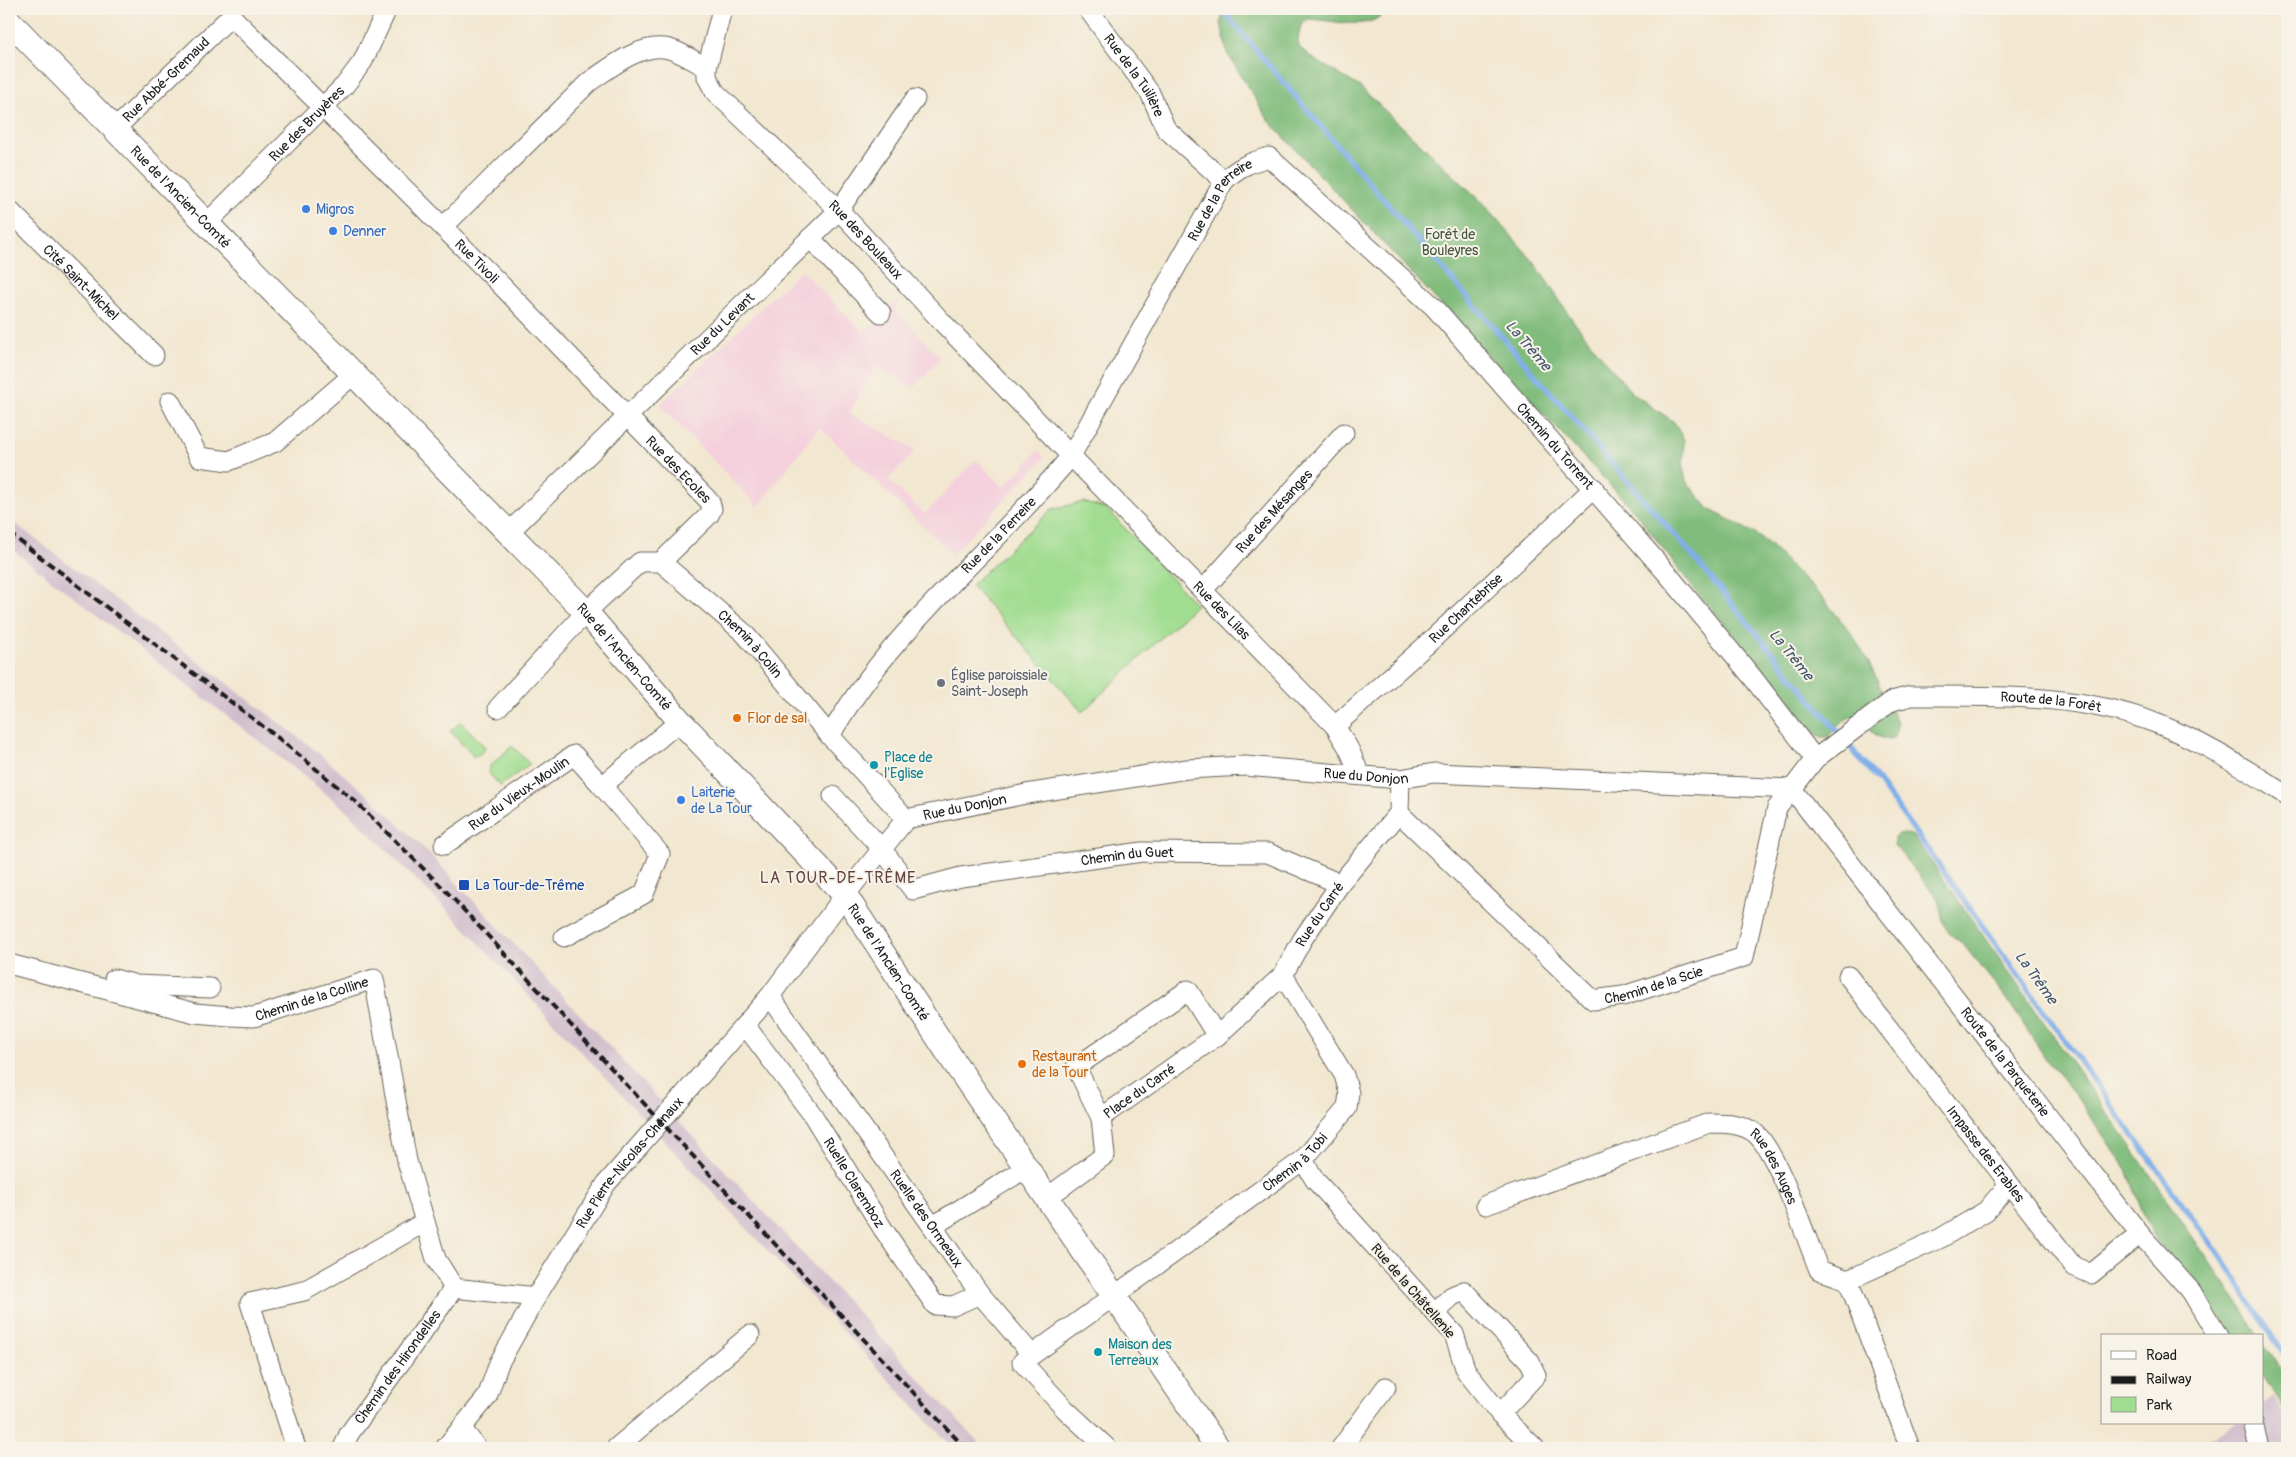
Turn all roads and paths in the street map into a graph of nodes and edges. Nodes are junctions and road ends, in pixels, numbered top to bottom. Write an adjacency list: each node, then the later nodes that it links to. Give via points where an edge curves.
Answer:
1 (387, 9): 7 (street, Rue des Bruyères, via 363,61)
2 (722, 9): 5 (street)
3 (1088, 9): 10 (street, Rue de la Tuilière, via 1150,93 1166,129)
4 (9, 20): 8 (main road, Rue de l'Ancien-Comté)
5 (707, 68): 12 (street, Rue des Bouleaux, via 707,77 714,92); 14 (street, via 662,48 635,53 612,66 590,82)
6 (915, 99): 12 (street, Rue du Levant)
7 (323, 106): 8 (street, Rue Abbé-Gremaud, via 231,16); 13 (street, Rue des Bruyères); 14 (street, Rue Tivoli)
8 (115, 129): 13 (main road, Rue de l'Ancien-Comté)
9 (1269, 157): 10 (street, Rue de la Perreire, via 1235,170); 23 (street, Chemin du Torrent, via 1435,308)
10 (1224, 180): 22 (street, Rue de la Perreire)
11 (9, 210): 17 (street, Cité Saint-Michel)
12 (839, 210): 15 (street, Rue du Levant); 22 (street, Rue des Bouleaux, via 943,324)
13 (206, 224): 18 (main road, Rue de l'Ancien-Comté)
14 (443, 227): 20 (street, Rue Tivoli)
15 (810, 238): 16 (street); 20 (street, Rue du Levant)
16 (881, 313)
17 (154, 356)
18 (354, 374): 19 (street, via 275,442 229,461 199,457); 24 (main road, Rue de l'Ancien-Comté)
19 (170, 401)
20 (629, 417): 24 (street, Rue du Levant); 25 (street, Rue des Ecoles, via 712,506 709,515)
21 (1344, 433): 26 (street, Rue des Mésanges)
22 (1071, 456): 26 (street, Rue des Lilas); 31 (street, Rue de la Perreire, via 894,645 849,701)
23 (1594, 488): 30 (street, Rue Chantebrise); 32 (street, Chemin du Torrent)
24 (509, 532): 27 (main road, Rue de l'Ancien-Comté)
25 (661, 562): 27 (street, via 640,562); 31 (street, Chemin à Colin, via 744,633)
26 (1203, 590): 30 (street, Rue des Lilas)
27 (586, 612): 28 (street); 29 (main road, Rue de l'Ancien-Comté)
28 (498, 708)
29 (680, 721): 35 (street); 44 (main road, Rue de l'Ancien-Comté)
30 (1335, 726): 33 (street, Rue des Lilas)
31 (830, 736): 40 (street)
32 (1821, 755): 36 (street); 37 (street, Route de la Forêt, via 1892,701 1911,696 2034,699 2098,707 2157,724 2188,738)
33 (1360, 775): 34 (street, Rue du Donjon); 40 (street, Rue du Donjon, via 1245,766 1187,769 1026,794)
34 (1400, 779): 36 (street, Rue du Donjon, via 1434,773); 39 (street)
35 (602, 786): 41 (street, Rue du Vieux-Moulin, via 574,755); 45 (street, via 660,854 644,894)
36 (1792, 789): 39 (street, Chemin de la Scie, via 1777,808 1744,957 1623,996 1593,1000); 62 (street, Route de la Parqueterie)
37 (2287, 795)
38 (833, 796): 42 (street)
39 (1399, 813): 43 (street, Rue du Carré)
40 (906, 819): 42 (street)
41 (444, 845)
42 (881, 848): 43 (street, Chemin du Guet, via 913,890 961,877 1142,852 1268,853); 44 (street)
43 (1340, 884): 48 (street, Rue du Carré)
44 (845, 895): 51 (street, Rue Pierre-Nicolas-Chenaux); 56 (main road, Rue de l'Ancien-Comté, via 952,1059)
45 (564, 937)
46 (9, 952): 50 (street, via 136,985)
47 (9, 964): 60 (street, Chemin de la Colline, via 195,1013 254,1017 374,979 407,1160)
48 (1282, 975): 53 (street, Rue du Carré); 55 (street, Chemin à Tobi, via 1344,1075 1349,1093 1347,1108)
49 (1848, 976): 57 (street, Impasse des Erables)
50 (210, 988)
51 (770, 996): 52 (street, Rue Pierre-Nicolas-Chenaux); 61 (street, Ruelle des Ormeaux)
52 (745, 1025): 65 (street, Ruelle Claremboz, via 812,1114 883,1229 936,1305 953,1306); 67 (street, Rue Pierre-Nicolas-Chenaux, via 606,1184)
53 (1216, 1036): 54 (street, Place du Carré); 54 (street, via 1188,990 1076,1067)
54 (1101, 1118): 58 (street, Place du Carré, via 1105,1155)
55 (1303, 1160): 66 (street, Chemin à Tobi); 68 (street, Rue de la Châtellenie, via 1315,1180)
56 (1028, 1167): 58 (main road, Rue de l'Ancien-Comté); 61 (street)
57 (2009, 1184): 62 (street, Impasse des Erables, via 2073,1266 2092,1274); 63 (street, via 1978,1216 1941,1238)
58 (1048, 1197): 66 (main road, Rue de l'Ancien-Comté)
59 (1486, 1205): 63 (street, Rue des Auges, via 1709,1123 1733,1123 1756,1133 1771,1153 1819,1270)
60 (425, 1222): 64 (street, Chemin de la Colline, via 436,1259); 76 (street, via 304,1291 250,1303)
61 (933, 1226): 65 (street, Ruelle des Ormeaux)
62 (2140, 1234): 69 (street, Route de la Parqueterie, via 2191,1291)
63 (1848, 1280): 85 (street)
64 (454, 1288): 67 (street); 77 (street, Chemin des Hirondelles, via 349,1434)
65 (980, 1294): 71 (street, Ruelle des Ormeaux)
66 (1115, 1296): 71 (street); 82 (main road, Rue de l'Ancien-Comté)
67 (536, 1297): 75 (street, Rue Pierre-Nicolas-Chenaux, via 500,1363 487,1397)
68 (1435, 1312): 73 (street, Rue de la Châtellenie, via 1454,1334 1466,1372); 73 (street, via 1452,1296 1464,1291 1530,1362 1536,1375)
69 (2217, 1334)
70 (750, 1335): 80 (street)
71 (1032, 1355): 81 (street, via 1022,1362 1064,1409)
72 (1386, 1387): 83 (street)
73 (1500, 1414): 84 (street, Rue de la Châtellenie)
74 (2253, 1424): 86 (street)
75 (462, 1429): 78 (street, Rue Pierre-Nicolas-Chenaux); 79 (street)
76 (296, 1448)
77 (343, 1448)
78 (445, 1448)
79 (477, 1448)
80 (616, 1448)
81 (1106, 1448)
82 (1218, 1448)
83 (1341, 1448)
84 (1535, 1448)
85 (1910, 1448)
86 (2259, 1448)

